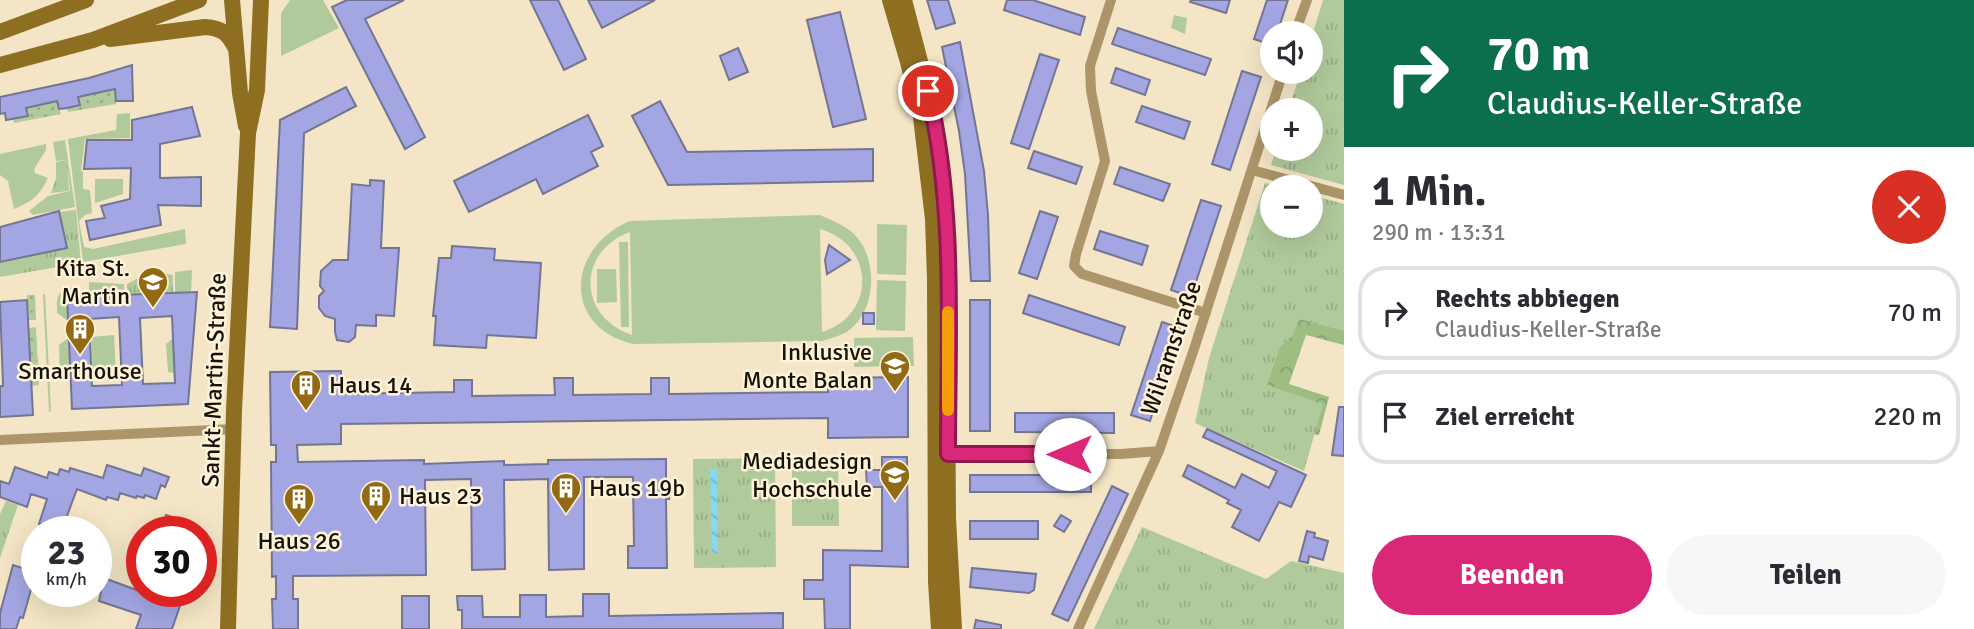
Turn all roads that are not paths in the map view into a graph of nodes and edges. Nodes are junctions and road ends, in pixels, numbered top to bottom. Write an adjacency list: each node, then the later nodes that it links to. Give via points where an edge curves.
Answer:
1 (86, 0): 10 (main road)
2 (199, 0): 11 (main road)
3 (232, 0): 12 (main road, Sankt-Martin-Straße)
4 (261, 0): 15 (main road, Sankt-Martin-Straße, via 257,90)
5 (890, 0): 22 (main road, via 928,160)
6 (904, 0): 22 (main road, via 933,115 946,212)
7 (1111, 0): 18 (street, via 1090,66 1105,162 1074,266 1082,274)
8 (1307, 0): 9 (street)
9 (1300, 21)
10 (0, 32)
11 (93, 40): 12 (main road, via 205,27 219,28); 13 (main road)
12 (236, 49): 15 (main road, Sankt-Martin-Straße)
13 (0, 65)
14 (1279, 84): 16 (street, Wilramstraße)
15 (248, 133): 19 (main road, Sankt-Martin-Straße)
16 (1252, 170): 17 (street); 18 (street, Wilramstraße)
17 (1344, 195)
18 (1206, 313): 21 (street, Wilramstraße)
19 (234, 429): 20 (street); 23 (main road, Sankt-Martin-Straße)
20 (0, 440)
21 (1159, 451): 22 (street); 26 (street, Wilramstraße)
22 (942, 454): 24 (main road, via 936,582); 25 (main road)
23 (228, 629)
24 (939, 629)
25 (954, 629)
26 (1078, 629)

